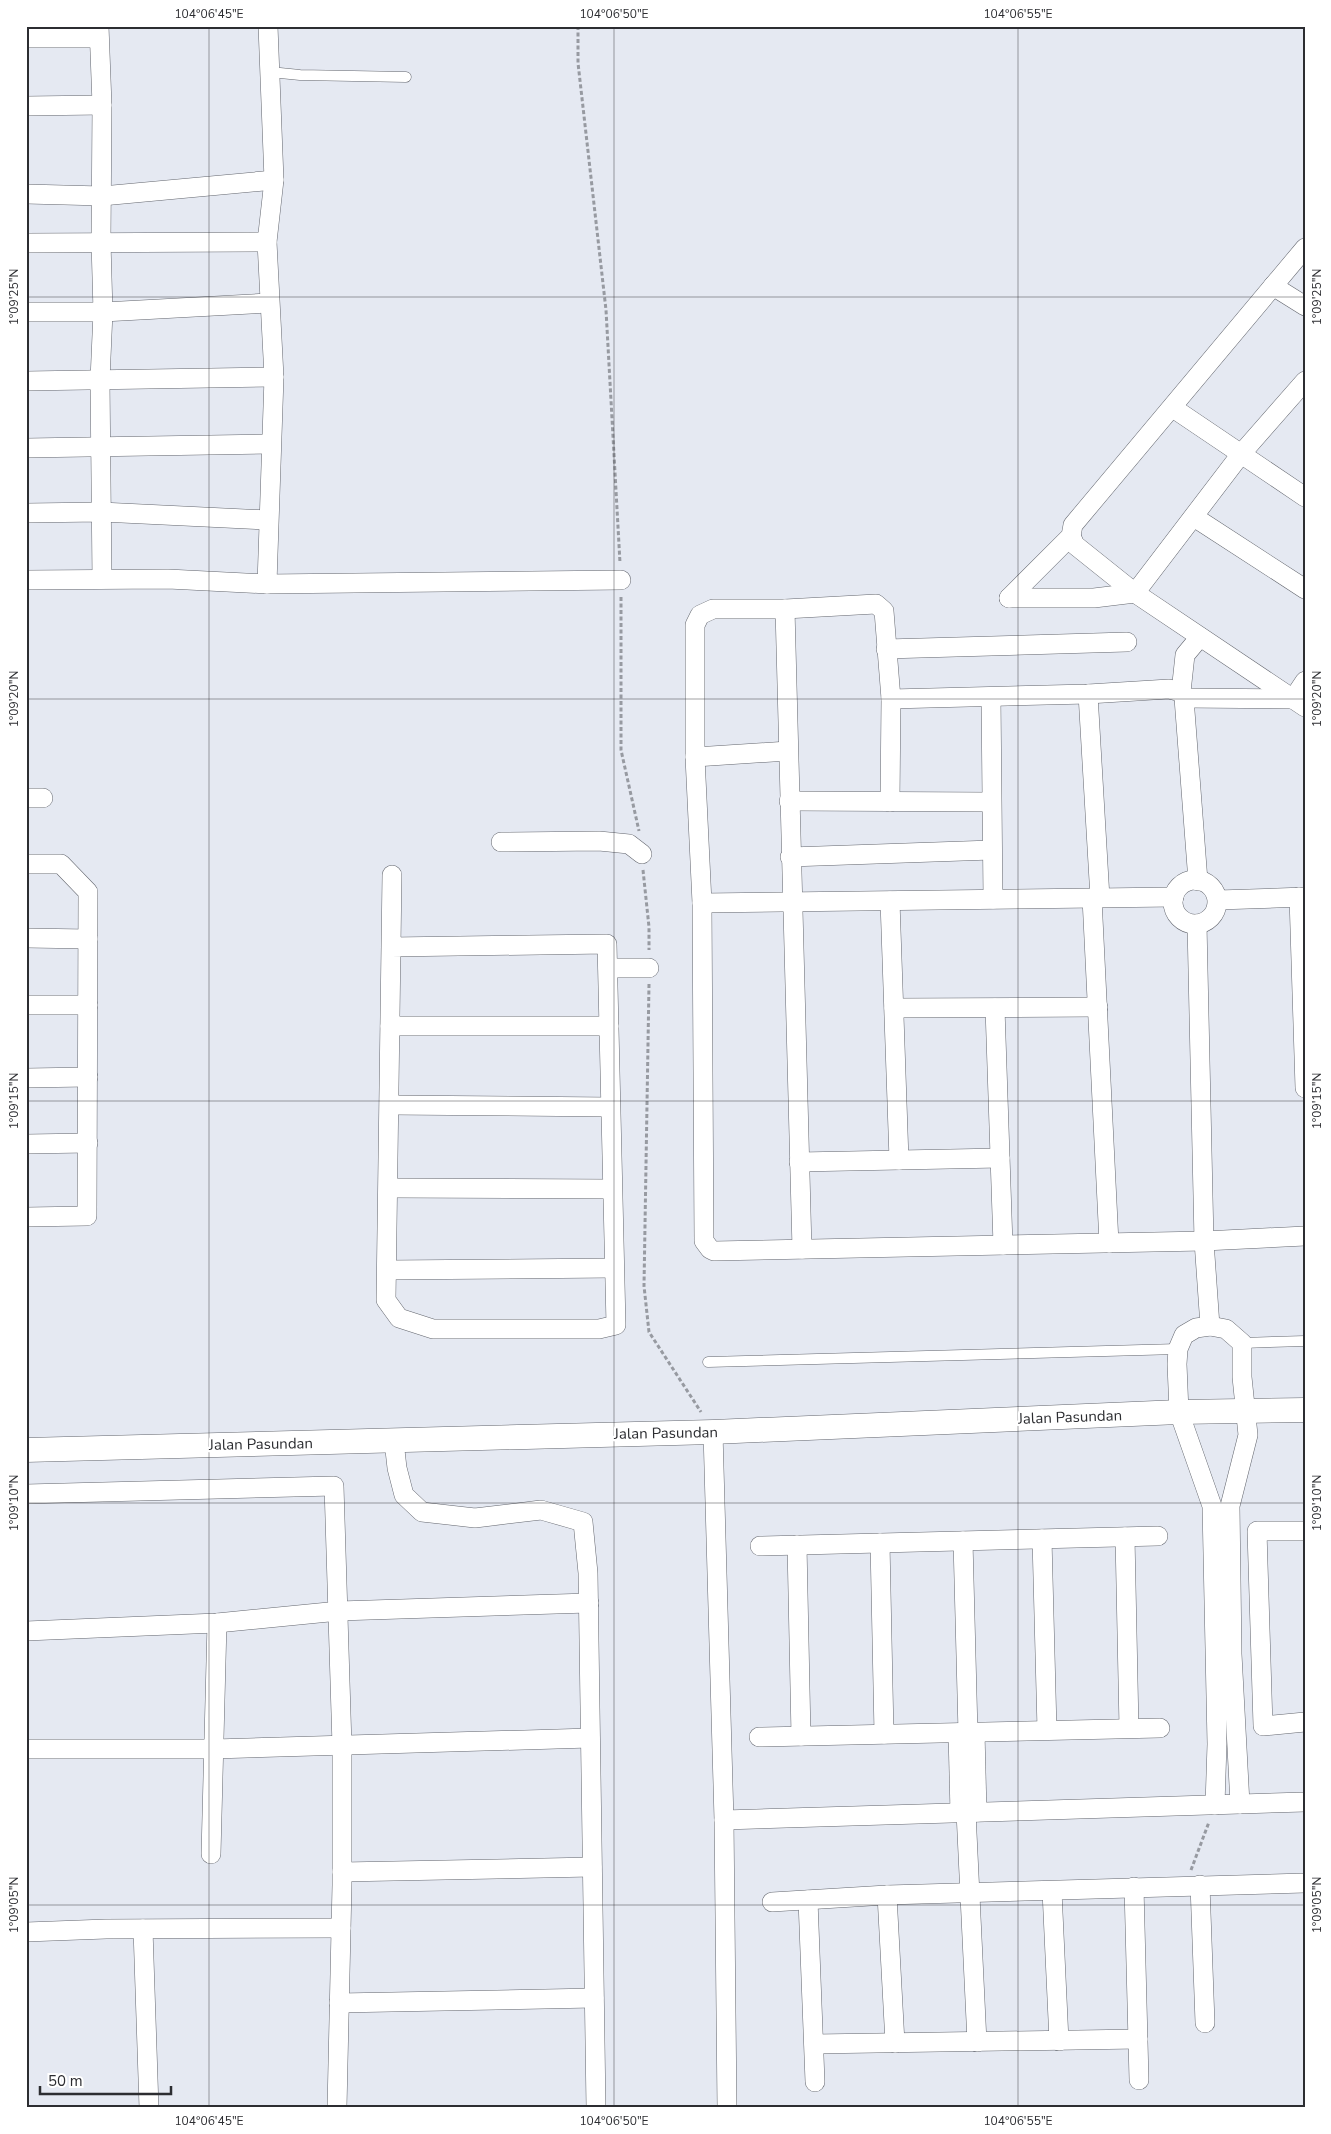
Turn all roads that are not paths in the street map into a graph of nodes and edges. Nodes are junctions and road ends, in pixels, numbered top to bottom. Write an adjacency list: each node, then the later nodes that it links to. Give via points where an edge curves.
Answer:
1 (268, 26): 4 (street)
2 (99, 32): 3 (street); 6 (street)
3 (26, 38)
4 (270, 72): 5 (lane); 8 (street)
5 (406, 77)
6 (102, 105): 7 (street); 10 (street)
7 (26, 106)
8 (274, 180): 10 (street); 12 (street)
9 (26, 194): 10 (street)
10 (102, 196): 11 (street)
11 (101, 242): 12 (street); 13 (street); 19 (street)
12 (267, 242): 16 (street)
13 (26, 243)
14 (1305, 248): 15 (street)
15 (1274, 286): 17 (street); 24 (street)
16 (270, 303): 19 (street); 20 (street)
17 (1305, 306)
18 (26, 312): 19 (street)
19 (103, 312): 22 (street)
20 (274, 377): 22 (street); 25 (street)
21 (26, 380): 22 (street)
22 (100, 380): 26 (street)
23 (1305, 381): 28 (street)
24 (1173, 408): 28 (street); 34 (street, via 1073,525)
25 (271, 444): 26 (street); 33 (street)
26 (100, 447): 27 (street); 30 (street)
27 (26, 448)
28 (1241, 454): 29 (street); 32 (street)
29 (1305, 497)
30 (101, 512): 31 (street); 33 (street); 35 (street)
31 (26, 513)
32 (1194, 517): 39 (street); 40 (street)
33 (267, 520): 38 (street)
34 (1071, 536): 40 (street, via 1075,545); 40 (street, via 1009,598 1094,598)
35 (102, 579): 36 (street); 38 (street)
36 (26, 580)
37 (621, 580): 38 (street)
38 (267, 584)
39 (1305, 589)
40 (1135, 594): 42 (street)
41 (785, 609): 44 (street, via 876,604 884,610); 51 (street); 52 (street, via 713,609 696,620)
42 (1200, 637): 47 (street, via 1185,654); 50 (street)
43 (1127, 642): 44 (street)
44 (886, 649): 49 (street)
45 (1305, 681): 50 (street)
46 (1088, 694): 47 (street, via 1169,689); 48 (street); 65 (street)
47 (1183, 695): 50 (street); 62 (street)
48 (991, 697): 49 (street); 55 (street)
49 (891, 699): 54 (street)
50 (1299, 703)
51 (788, 751): 52 (street); 53 (street)
52 (696, 757): 70 (street)
53 (789, 801): 54 (street); 59 (street)
54 (890, 802): 55 (street)
55 (991, 802): 57 (street)
56 (500, 842): 58 (street, via 599,841 629,844)
57 (992, 850): 59 (street); 66 (street)
58 (642, 854)
59 (790, 857): 69 (street)
60 (26, 864): 73 (street, via 62,864 88,892)
61 (392, 874): 74 (street)
62 (1198, 881): 63 (street, via 1179,887); 67 (street, via 1208,885)
63 (1174, 896): 65 (street); 71 (street, via 1173,907 1178,916 1187,923)
64 (1302, 897): 67 (street); 77 (street)
65 (1096, 898): 66 (street); 80 (street)
66 (993, 900): 68 (street)
67 (1218, 900): 71 (street, via 1214,913 1207,921)
68 (890, 901): 69 (street); 81 (street)
69 (792, 903): 70 (street); 94 (street)
70 (702, 904): 102 (street, via 704,1241 714,1251)
71 (1197, 924): 99 (street)
72 (26, 938): 73 (street)
73 (88, 938): 79 (street)
74 (391, 948): 75 (street, via 608,944); 83 (street)
75 (608, 968): 76 (street); 84 (street)
76 (649, 968)
77 (1303, 988): 87 (street)
78 (26, 1005): 79 (street)
79 (88, 1005): 85 (street)
80 (1098, 1007): 82 (street); 100 (street)
81 (894, 1008): 82 (street); 93 (street)
82 (995, 1008): 92 (street)
83 (390, 1026): 84 (street); 88 (street)
84 (609, 1026): 89 (street)
85 (88, 1077): 86 (street); 90 (street)
86 (26, 1078)
87 (1305, 1088)
88 (390, 1105): 89 (street); 95 (street)
89 (610, 1107): 96 (street)
90 (88, 1143): 91 (street); 97 (street, via 87,1216)
91 (26, 1144)
92 (1000, 1158): 93 (street); 101 (street)
93 (898, 1160): 94 (street)
94 (799, 1162): 102 (street)
95 (389, 1188): 96 (street); 104 (street)
96 (612, 1189): 103 (street)
97 (26, 1217)
98 (1305, 1236): 99 (street)
99 (1204, 1241): 100 (street); 105 (street)
100 (1110, 1243): 101 (street)
101 (1002, 1245): 102 (street)
102 (802, 1249)
103 (613, 1268): 104 (street); 104 (street, via 616,1325 599,1329 433,1329 398,1318 386,1300)
104 (388, 1270)
105 (1210, 1326): 107 (street, via 1226,1329); 108 (street, via 1196,1328 1184,1335)
106 (1305, 1341): 107 (lane)
107 (1242, 1343): 112 (street)
108 (1178, 1349): 109 (lane); 111 (street)
109 (708, 1362)
110 (1305, 1410): 112 (street, Jalan Pasundan)
111 (1179, 1412): 112 (street, Jalan Pasundan); 113 (street, Jalan Pasundan); 143 (street, via 1212,1506 1217,1744)
112 (1247, 1412): 142 (street, via 1248,1435 1230,1506 1232,1654)
113 (713, 1432): 114 (street, Jalan Pasundan); 145 (street)
114 (394, 1441): 115 (street, Jalan Pasundan); 125 (street, via 396,1468 404,1495 422,1512 476,1518 541,1510 583,1522)
115 (26, 1450)
116 (26, 1494): 126 (street, via 334,1486)
117 (1305, 1531): 129 (street, via 1258,1531 1263,1726)
118 (1158, 1536): 119 (street)
119 (1125, 1537): 120 (street); 130 (street)
120 (1042, 1539): 121 (street); 132 (street)
121 (963, 1541): 122 (street); 133 (street)
122 (880, 1543): 123 (street); 134 (street)
123 (796, 1545): 124 (street); 135 (street)
124 (760, 1546)
125 (588, 1603): 126 (street); 136 (street)
126 (339, 1611): 127 (street); 138 (street)
127 (217, 1622): 128 (street); 140 (street)
128 (26, 1631)
129 (1305, 1722)
130 (1129, 1728): 131 (street); 132 (street)
131 (1160, 1728)
132 (1046, 1730): 133 (street)
133 (967, 1732): 134 (street); 144 (street)
134 (884, 1734): 135 (street)
135 (801, 1736): 137 (street)
136 (590, 1738): 138 (street); 147 (street)
137 (759, 1738)
138 (342, 1746): 140 (street); 148 (street)
139 (26, 1749): 140 (street)
140 (214, 1749): 146 (street)
141 (1305, 1802): 142 (street)
142 (1240, 1804): 143 (street)
143 (1215, 1805): 144 (street)
144 (968, 1812): 145 (street); 153 (street)
145 (724, 1820): 173 (street)
146 (211, 1854)
147 (592, 1867): 148 (street); 160 (street)
148 (342, 1872): 157 (street)
149 (1305, 1882): 150 (street)
150 (1192, 1885): 151 (street); 162 (street)
151 (1134, 1887): 152 (street); 163 (street)
152 (1052, 1891): 153 (street); 164 (street)
153 (970, 1893): 154 (street); 165 (street)
154 (887, 1895): 155 (street); 166 (street)
155 (808, 1900): 156 (street); 167 (street)
156 (772, 1902)
157 (341, 1928): 158 (street); 161 (street)
158 (143, 1929): 159 (street); 170 (street)
159 (26, 1932)
160 (594, 1998): 161 (street); 172 (street)
161 (339, 2003): 171 (street)
162 (1205, 2023)
163 (1138, 2039): 164 (street); 168 (street)
164 (1059, 2040): 165 (street)
165 (977, 2042): 166 (street)
166 (895, 2043): 167 (street)
167 (814, 2044): 169 (street)
168 (1140, 2080)
169 (815, 2082)
170 (149, 2108)
171 (337, 2108)
172 (596, 2108)
173 (727, 2108)

